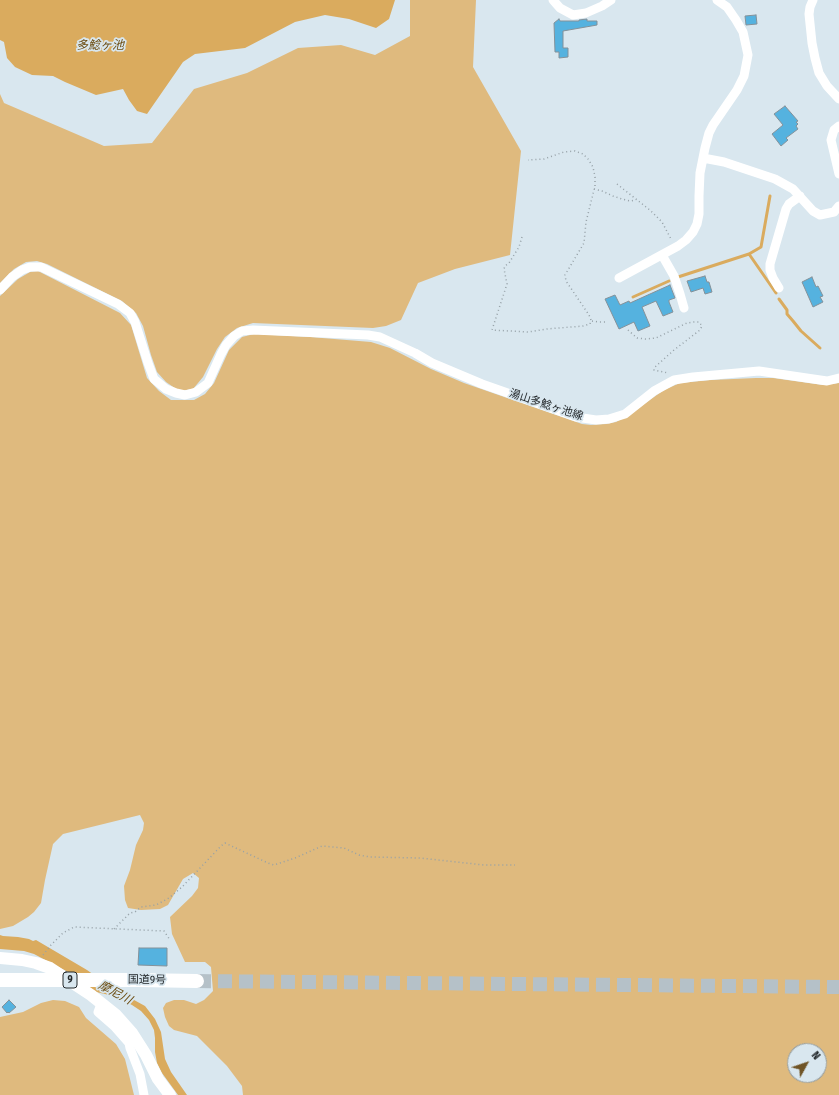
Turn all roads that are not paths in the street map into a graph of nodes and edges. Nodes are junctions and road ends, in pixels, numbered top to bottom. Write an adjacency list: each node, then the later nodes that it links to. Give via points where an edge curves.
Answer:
1 (553, 0): 2 (street, via 560,8 573,15 586,13)
2 (611, 0)
3 (718, 0): 7 (street, via 727,7 743,32 748,56 744,76 737,90 709,133)
4 (813, 0): 5 (street, via 809,14 815,58 819,73)
5 (839, 99)
6 (839, 126): 8 (street, via 834,130 832,140)
7 (703, 158): 9 (street, via 724,162 775,179); 11 (street, via 697,224 686,240)
8 (839, 174)
9 (800, 196): 10 (street, via 820,215 834,212); 13 (street, via 789,204 786,210 770,264 772,278)
10 (839, 206)
11 (662, 255): 12 (street); 15 (street, via 674,276)
12 (619, 278)
13 (780, 288)
14 (0, 290): 16 (street, 湯山多鯰ヶ池線, via 22,270 42,267 118,304 130,313 135,322 154,378 166,389 185,395 196,392 208,383 221,354 234,336 242,331 253,330 380,337 482,384 576,417 596,420 625,414 674,380 759,371 827,381)
15 (684, 308)
16 (839, 378)
17 (0, 958): 20 (main road, via 22,960 50,968)
18 (0, 980): 19 (highway, 国道9号 / 9)
19 (197, 981)
20 (102, 1004): 21 (street, via 98,1012 130,1043); 22 (main road, via 132,1033)
21 (144, 1095)
22 (170, 1095)

